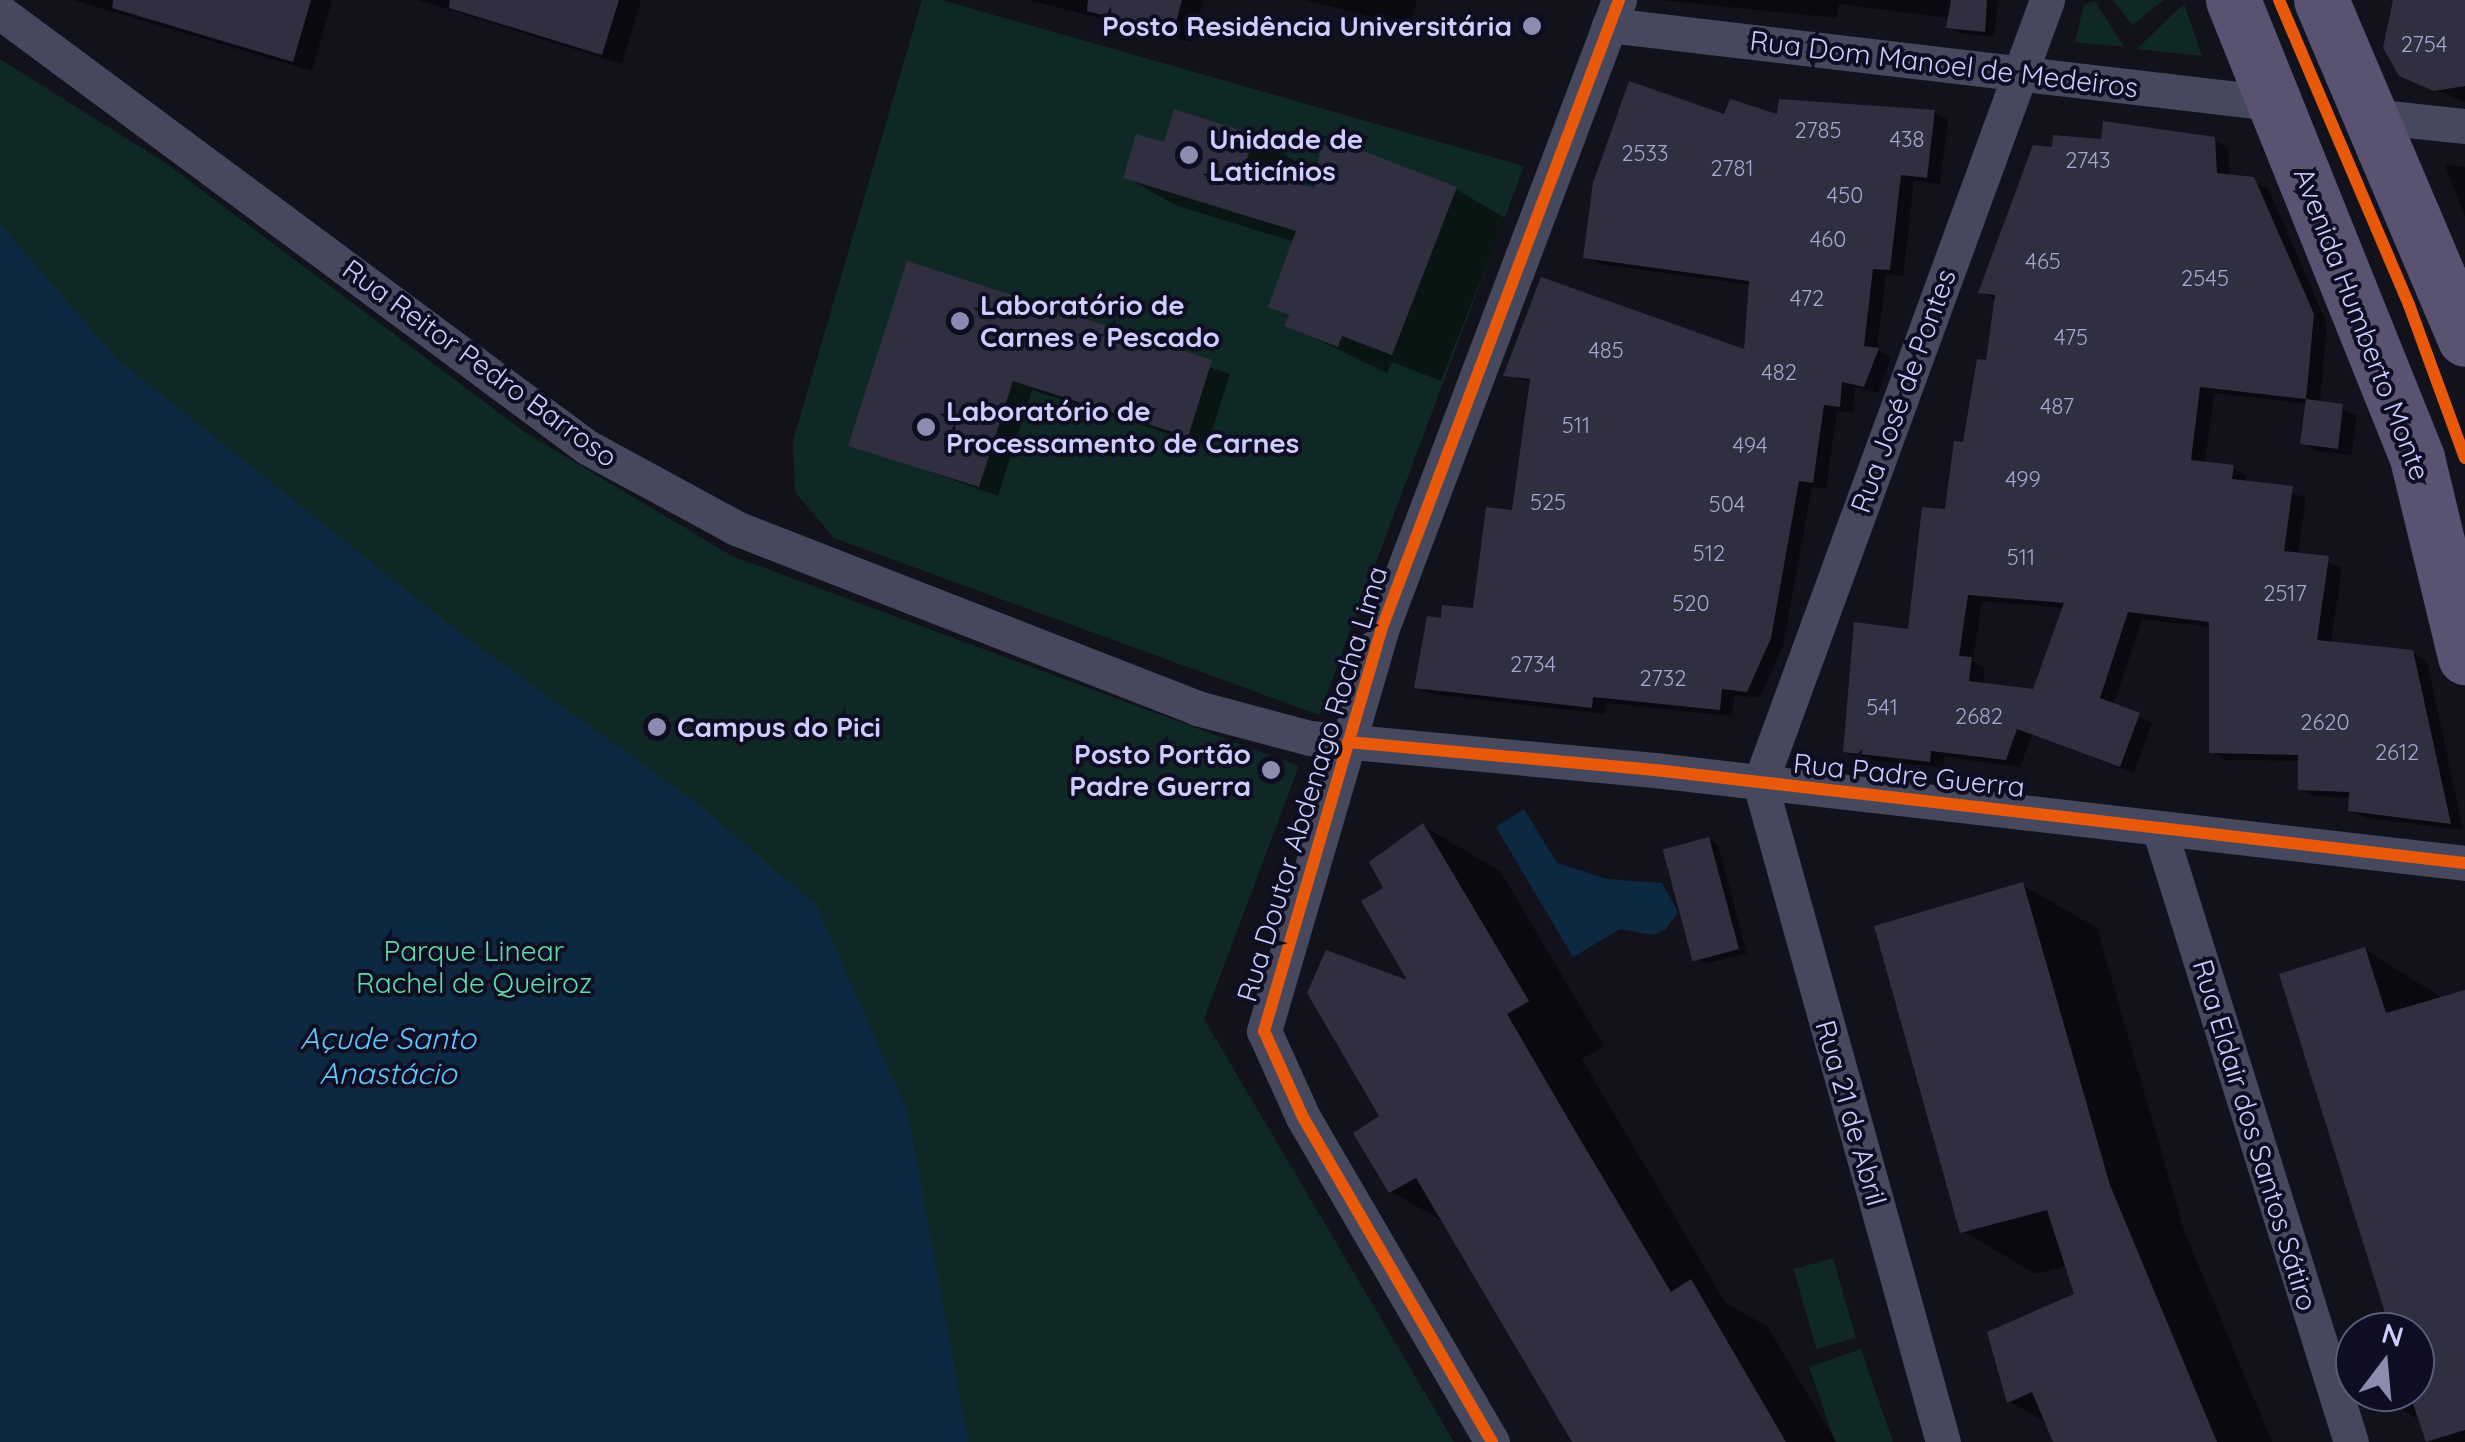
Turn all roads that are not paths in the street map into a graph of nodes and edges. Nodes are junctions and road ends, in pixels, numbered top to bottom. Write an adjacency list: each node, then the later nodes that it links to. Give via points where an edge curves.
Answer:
1 (2046, 0): 6 (street, Rua José de Pontes)
2 (2233, 0): 7 (main road, Avenida Humberto Monte)
3 (2321, 0): 8 (main road)
4 (0, 12): 12 (street, Rua Reitor Pedro Barroso, via 572,436 686,501 772,542 1197,708)
5 (1614, 13): 6 (street, Rua Dom Manoel de Medeiros); 12 (street, Rua Doutor Abdenago Rocha Lima, via 1383,625)
6 (2022, 73): 7 (street, Rua Dom Manoel de Medeiros); 13 (street, Rua José de Pontes)
7 (2279, 104): 11 (main road, Avenida Humberto Monte, via 2417,458)
8 (2370, 116): 9 (street); 10 (main road)
9 (2465, 126)
10 (2465, 339)
11 (2465, 657)
12 (1348, 742): 13 (street, Rua Padre Guerra); 16 (street, Rua Doutor Abdenago Rocha Lima, via 1264,1030 1302,1115)
13 (1760, 783): 14 (street, Rua Padre Guerra); 17 (street, Rua 21 de Abril)
14 (2159, 828): 15 (street, Rua Padre Guerra); 18 (street, Rua Eldair dos Santos Sátiro)
15 (2465, 863)
16 (1492, 1442)
17 (1943, 1442)
18 (2351, 1442)

